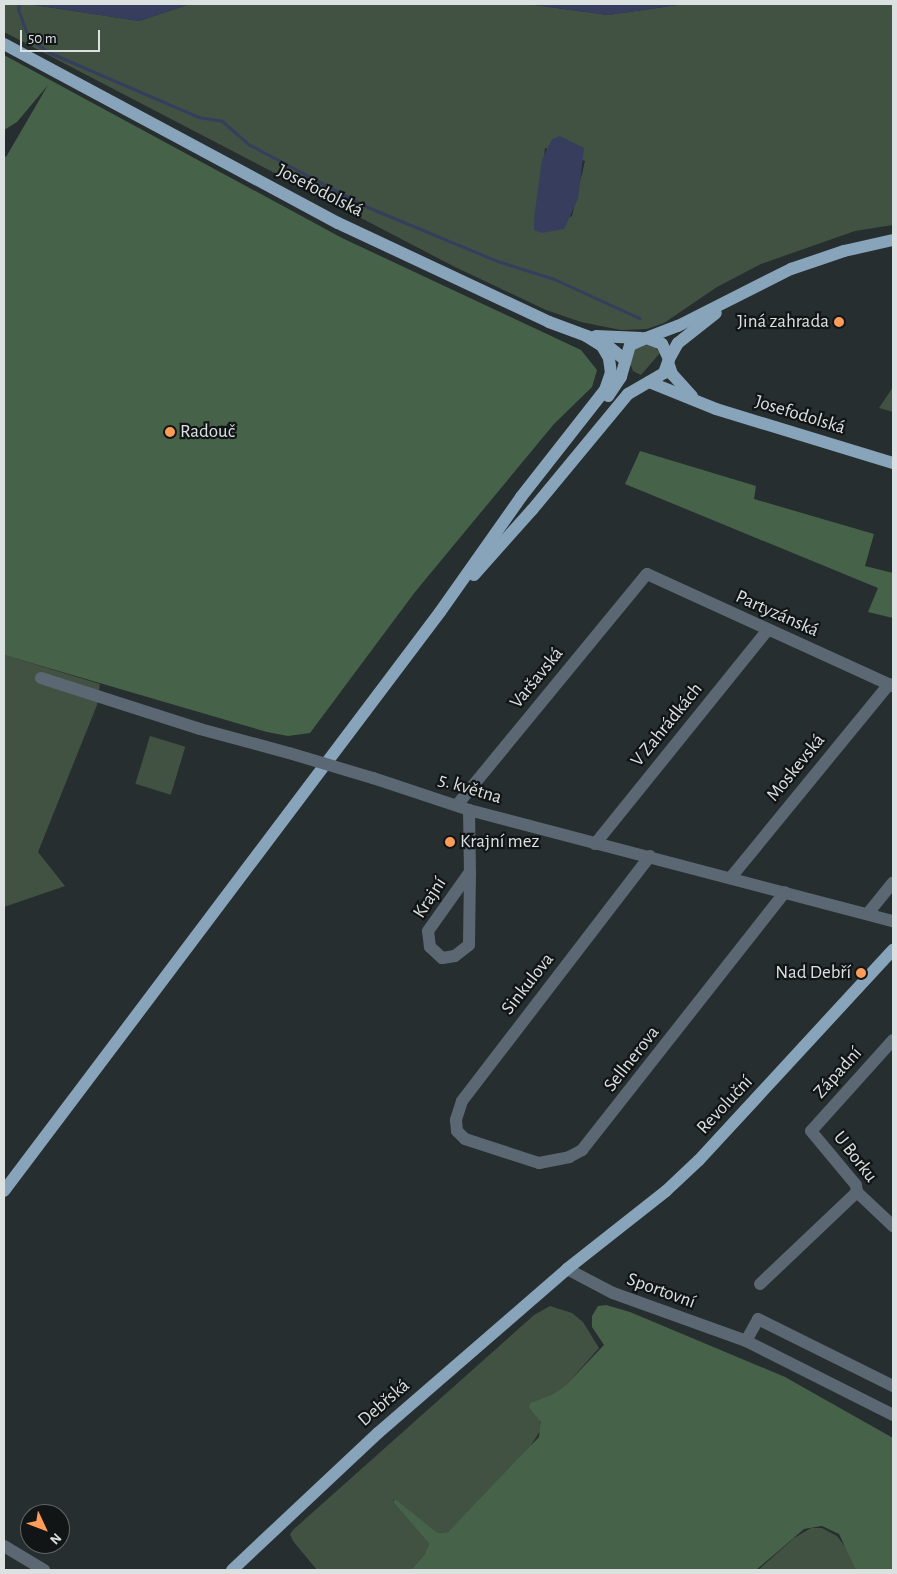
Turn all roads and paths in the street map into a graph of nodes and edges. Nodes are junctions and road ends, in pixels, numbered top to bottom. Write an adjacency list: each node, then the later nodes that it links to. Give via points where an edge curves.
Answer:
1 (4, 44): 4 (main road, Josefodolská, via 338,223 549,322)
2 (893, 240): 3 (main road, via 810,262)
3 (743, 293): 5 (main road, via 673,328); 7 (main road, via 681,339)
4 (586, 336): 5 (main road); 6 (main road, Josefodolská, via 614,349); 10 (main road, via 607,354 610,379)
5 (645, 338): 6 (main road, via 630,345); 7 (main road, via 662,344)
6 (624, 360): 8 (main road, via 632,377); 10 (main road, via 617,385)
7 (668, 360): 8 (main road, via 662,375); 9 (main road, Josefodolská, via 672,374)
8 (648, 382): 9 (main road, Josefodolská); 13 (main road, via 618,405 532,510)
9 (697, 401): 11 (main road, Josefodolská)
10 (568, 438): 13 (main road, via 500,526)
11 (893, 462)
12 (647, 574): 14 (street, Partyzánská); 17 (street, Varšavská)
13 (440, 612): 30 (main road)
14 (767, 630): 16 (street, Partyzánská); 18 (street, V Zahrádkách)
15 (41, 678): 17 (street, 5. května, bridge)
16 (891, 685): 21 (street, Moskevská)
17 (463, 808): 18 (street, 5. května); 20 (street, Krajní)
18 (595, 844): 19 (street, 5. května)
19 (650, 856): 21 (street, 5. května); 29 (street, Sinkulova, via 462,1101 456,1131)
20 (470, 872): 20 (street, Krajní, via 469,944 455,956 442,958 430,947 428,931)
21 (732, 876): 23 (street, 5. května)
22 (893, 882): 24 (street)
23 (785, 892): 24 (street, 5. května); 29 (street, Sellnerova, via 582,1150 569,1157 539,1163)
24 (869, 912): 25 (street, 5. května)
25 (893, 921)
26 (893, 950): 33 (main road, Revoluční, via 699,1160 666,1191)
27 (893, 1040): 28 (street, Západní)
28 (811, 1131): 31 (street, U Borku, via 856,1185)
29 (465, 1139)
30 (4, 1192)
31 (857, 1192): 32 (street, U Borku); 34 (street)
32 (893, 1226)
33 (567, 1269): 35 (street, Sportovní, via 613,1293); 40 (main road, Debřská, via 378,1433)
34 (760, 1284)
35 (746, 1341): 36 (street, via 758,1319); 37 (street, Sportovní)
36 (893, 1386)
37 (893, 1415)
38 (4, 1546): 39 (street)
39 (44, 1570)
40 (232, 1570)

